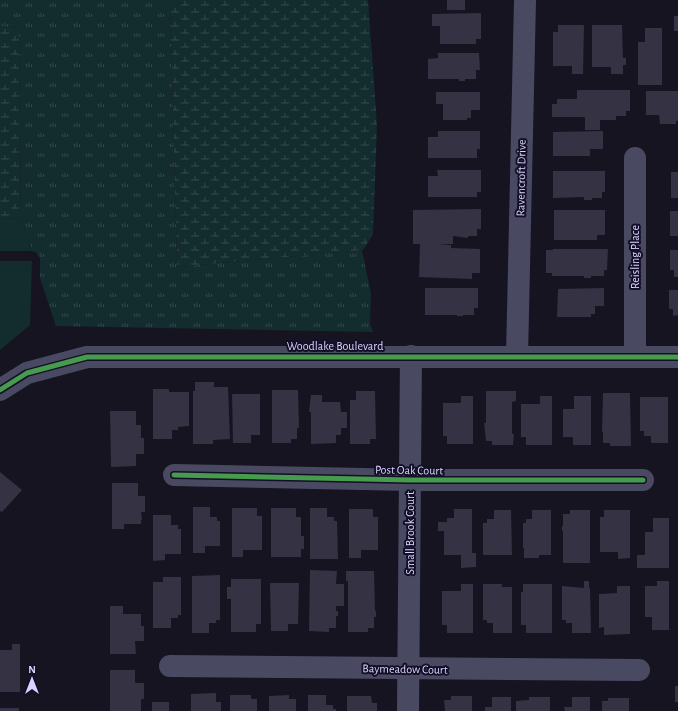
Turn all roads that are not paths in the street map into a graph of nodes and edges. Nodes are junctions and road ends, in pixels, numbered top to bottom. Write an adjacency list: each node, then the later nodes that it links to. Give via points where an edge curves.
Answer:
1 (525, 0): 4 (street, Ravencroft Drive)
2 (635, 158): 5 (street, Reisling Place)
3 (411, 356): 4 (street, Woodlake Boulevard); 7 (street, Woodlake Boulevard, via 87,357 27,373); 9 (street, Small Brook Court)
4 (517, 356): 5 (street, Woodlake Boulevard)
5 (635, 356): 6 (street, Woodlake Boulevard)
6 (678, 357)
7 (0, 390)
8 (174, 475): 9 (street, Post Oak Court)
9 (410, 480): 10 (street, Post Oak Court); 12 (street, Small Brook Court)
10 (643, 480)
11 (170, 666): 12 (street, Baymeadow Court)
12 (409, 669): 13 (street, Baymeadow Court); 14 (street, Small Brook Court)
13 (639, 670)
14 (408, 711)

